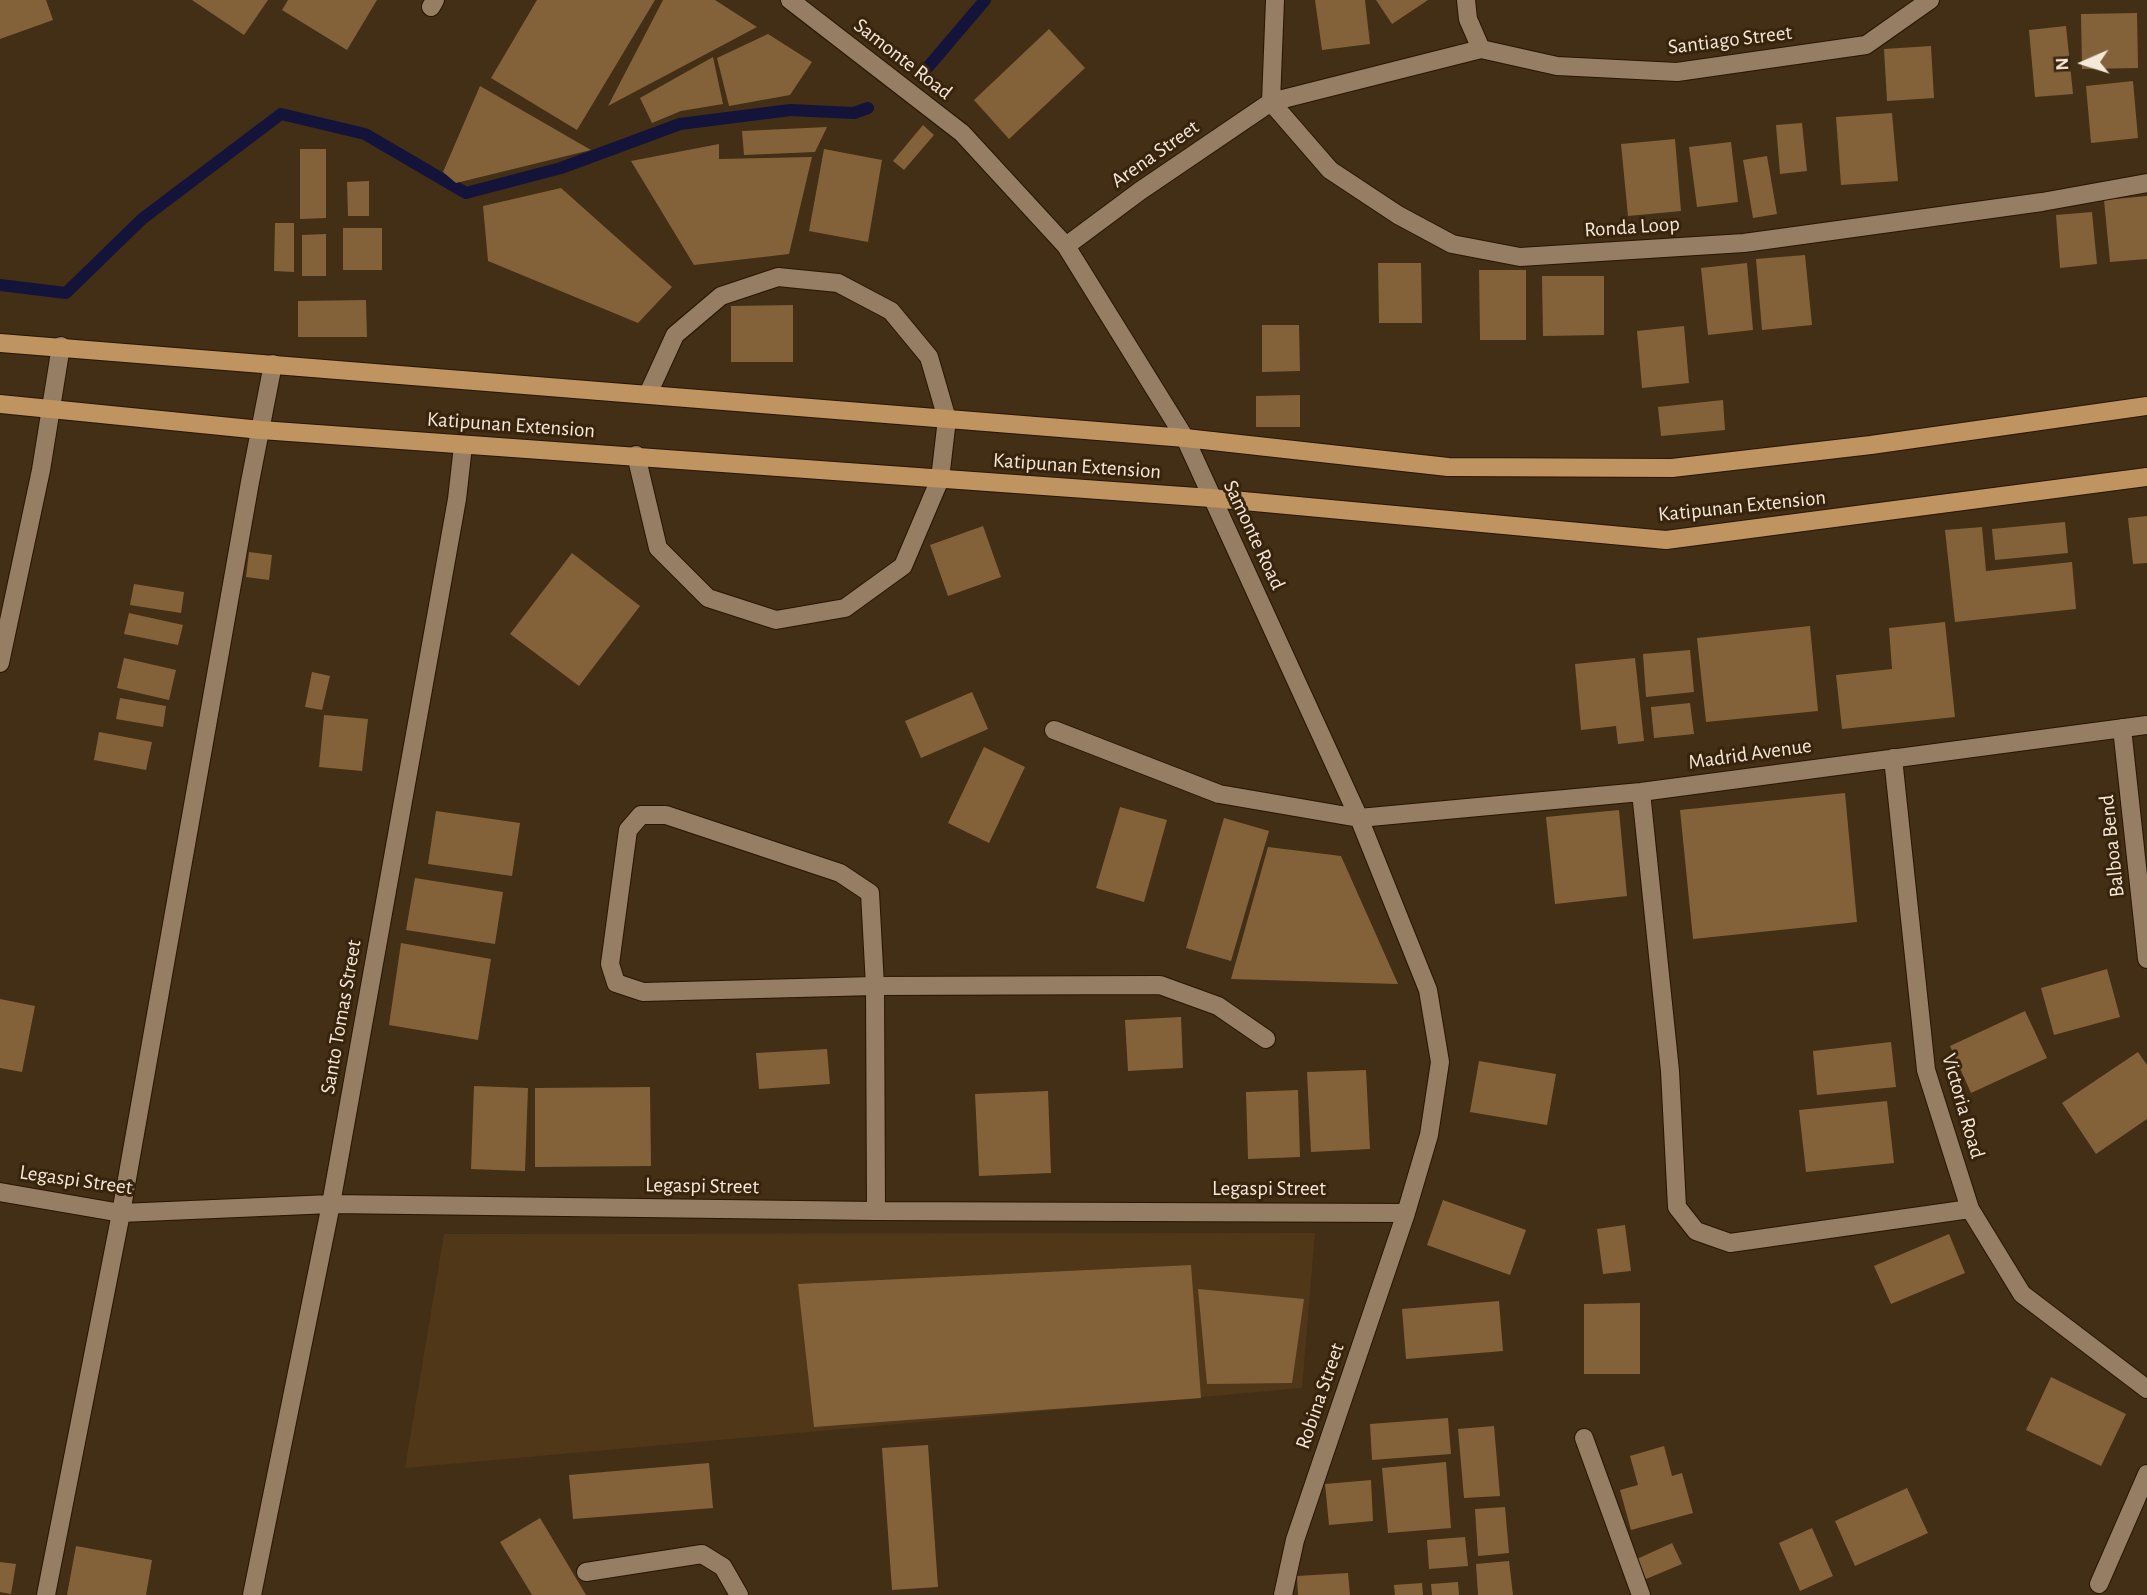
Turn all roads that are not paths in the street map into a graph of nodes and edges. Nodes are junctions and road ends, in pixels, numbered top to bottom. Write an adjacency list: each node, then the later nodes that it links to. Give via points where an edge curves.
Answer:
1 (790, 0): 8 (street, Samonte Road, via 962,133)
2 (1275, 0): 6 (street)
3 (1466, 0): 5 (street, via 1468,19)
4 (1930, 0): 5 (street, Santiago Street, via 1866,45 1678,72 1557,66)
5 (1481, 50): 6 (street, Santiago Street)
6 (1271, 102): 7 (street, Ronda Loop, via 1331,170 1398,215 1452,244 1520,257 1744,243); 8 (street, Arena Street)
7 (2147, 183)
8 (1066, 246): 18 (street, Samonte Road)
9 (0, 343): 10 (main road, Katipunan Extension)
10 (61, 346): 11 (main road, Katipunan Extension); 15 (street)
11 (273, 364): 12 (main road, Katipunan Extension); 17 (street)
12 (648, 394): 16 (main road, Katipunan Extension); 16 (street, via 675,335 721,296 778,277 838,283 891,311 929,358)
13 (0, 404): 15 (main road, Katipunan Extension)
14 (2147, 406): 18 (main road, Katipunan Extension, via 1672,468 1448,467)
15 (50, 408): 17 (main road, Katipunan Extension); 24 (street)
16 (947, 419): 18 (main road, Katipunan Extension); 22 (street)
17 (261, 430): 19 (main road, Katipunan Extension); 38 (street)
18 (1185, 438): 23 (street, Samonte Road)
19 (463, 446): 20 (main road, Katipunan Extension); 35 (street, Santo Tomas Street)
20 (636, 455): 22 (main road, Katipunan Extension); 22 (street, via 658,548 708,598 776,620 845,608 903,566)
21 (2147, 477): 23 (main road, Katipunan Extension, via 1666,540)
22 (940, 479): 23 (main road, Katipunan Extension)
23 (1211, 498): 30 (street, Samonte Road)
24 (0, 663)
25 (2147, 724): 26 (street, Madrid Avenue)
26 (2122, 728): 28 (street, Madrid Avenue); 31 (street, Balboa Bend)
27 (1054, 730): 30 (street, Madrid Avenue, via 1219,794)
28 (1893, 758): 29 (street, Madrid Avenue); 36 (street, Victoria Road, via 1926,1070)
29 (1640, 792): 30 (street, Madrid Avenue); 36 (street, via 1670,1071 1677,1207 1696,1231 1730,1243)
30 (1359, 818): 39 (street, Samonte Road, via 1428,990 1440,1062 1429,1135)
31 (2147, 959)
32 (875, 986): 32 (street, via 870,893 840,873 666,815 642,815 628,830 610,964 616,983 643,992); 33 (street, via 1160,985 1219,1006); 37 (street)
33 (1266, 1039)
34 (0, 1192): 38 (street, Legaspi Street)
35 (331, 1204): 37 (street, Legaspi Street); 38 (street, Legaspi Street); 46 (street, Santo Tomas Street)
36 (1970, 1209): 40 (street, Victoria Road, via 2022,1294)
37 (876, 1211): 39 (street, Legaspi Street)
38 (121, 1213): 45 (street)
39 (1406, 1213): 48 (street, Robina Street, via 1295,1540)
40 (2147, 1389)
41 (1584, 1438): 49 (street)
42 (2147, 1474): 44 (street)
43 (586, 1572): 47 (street, via 702,1554 723,1567)
44 (2099, 1584)
45 (46, 1595)
46 (252, 1595)
47 (739, 1595)
48 (1283, 1595)
49 (1641, 1595)

